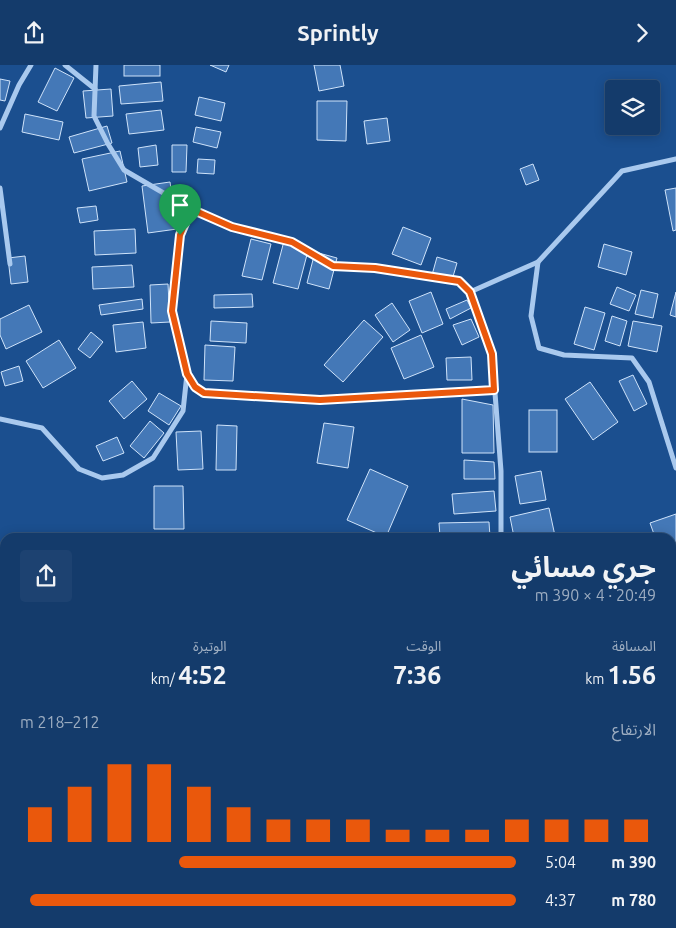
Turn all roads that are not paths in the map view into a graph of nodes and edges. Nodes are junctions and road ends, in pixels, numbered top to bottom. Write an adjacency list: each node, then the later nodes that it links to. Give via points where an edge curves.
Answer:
1 (31, 65): 5 (street)
2 (65, 65): 4 (street)
3 (96, 65): 4 (street)
4 (94, 89): 8 (street, via 94,116 124,170)
5 (0, 128)
6 (676, 159): 9 (street, via 622,171)
7 (0, 188): 10 (street)
8 (191, 209): 11 (street, via 232,227 292,242 333,266 375,268 459,281); 12 (street, via 180,235 172,311)
9 (538, 262): 11 (street); 15 (street, via 531,316 539,348 564,355 632,358 649,382)
10 (10, 264)
11 (470, 292): 13 (street, via 492,354)
12 (187, 374): 13 (street, via 195,387 204,393 320,400); 14 (street, via 183,411 168,435 153,458 123,475 102,478 78,469 42,428)
13 (494, 390): 16 (street, via 501,471)
14 (0, 419)
15 (676, 468)
16 (501, 533)

